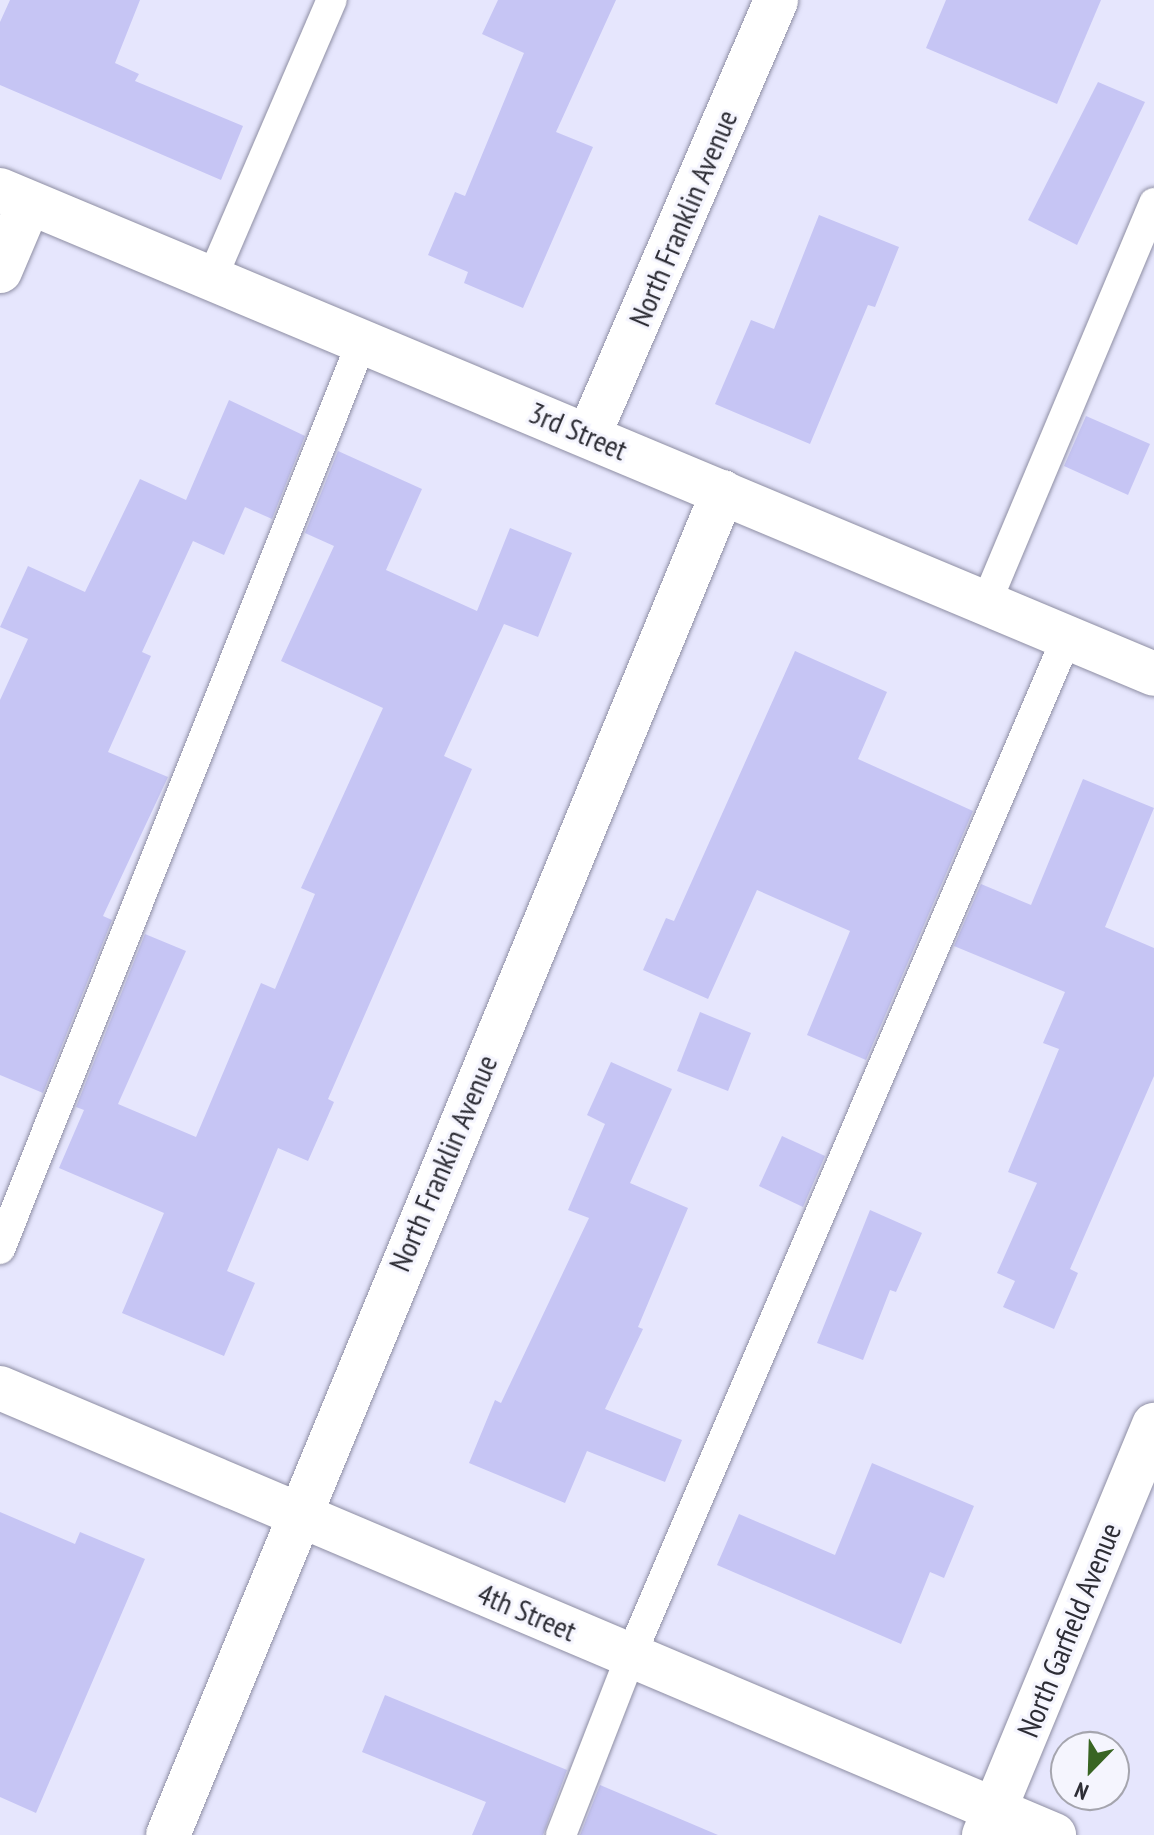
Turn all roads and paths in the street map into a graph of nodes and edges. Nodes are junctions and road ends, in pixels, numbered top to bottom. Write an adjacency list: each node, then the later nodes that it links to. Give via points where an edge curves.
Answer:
1 (332, 0): 6 (lane)
2 (776, 0): 8 (street, North Franklin Avenue)
3 (15, 196): 5 (street); 6 (street, 3rd Street)
4 (1154, 203): 10 (lane)
5 (0, 271)
6 (212, 278): 7 (street, 3rd Street)
7 (362, 341): 8 (street, 3rd Street); 13 (lane)
8 (589, 435): 9 (street, 3rd Street)
9 (723, 492): 10 (street, 3rd Street); 16 (street, North Franklin Avenue)
10 (986, 603): 11 (street, 3rd Street)
11 (1067, 637): 12 (street, 3rd Street); 17 (lane)
12 (1154, 674)
13 (0, 1249)
14 (0, 1388): 16 (street, 4th Street)
15 (1154, 1425): 18 (street, North Garfield Avenue)
16 (297, 1515): 17 (street, 4th Street); 19 (street, North Franklin Avenue)
17 (631, 1655): 18 (street, 4th Street); 20 (lane)
18 (989, 1822): 21 (street, 4th Street)
19 (168, 1835)
20 (561, 1835)
21 (1054, 1835)

